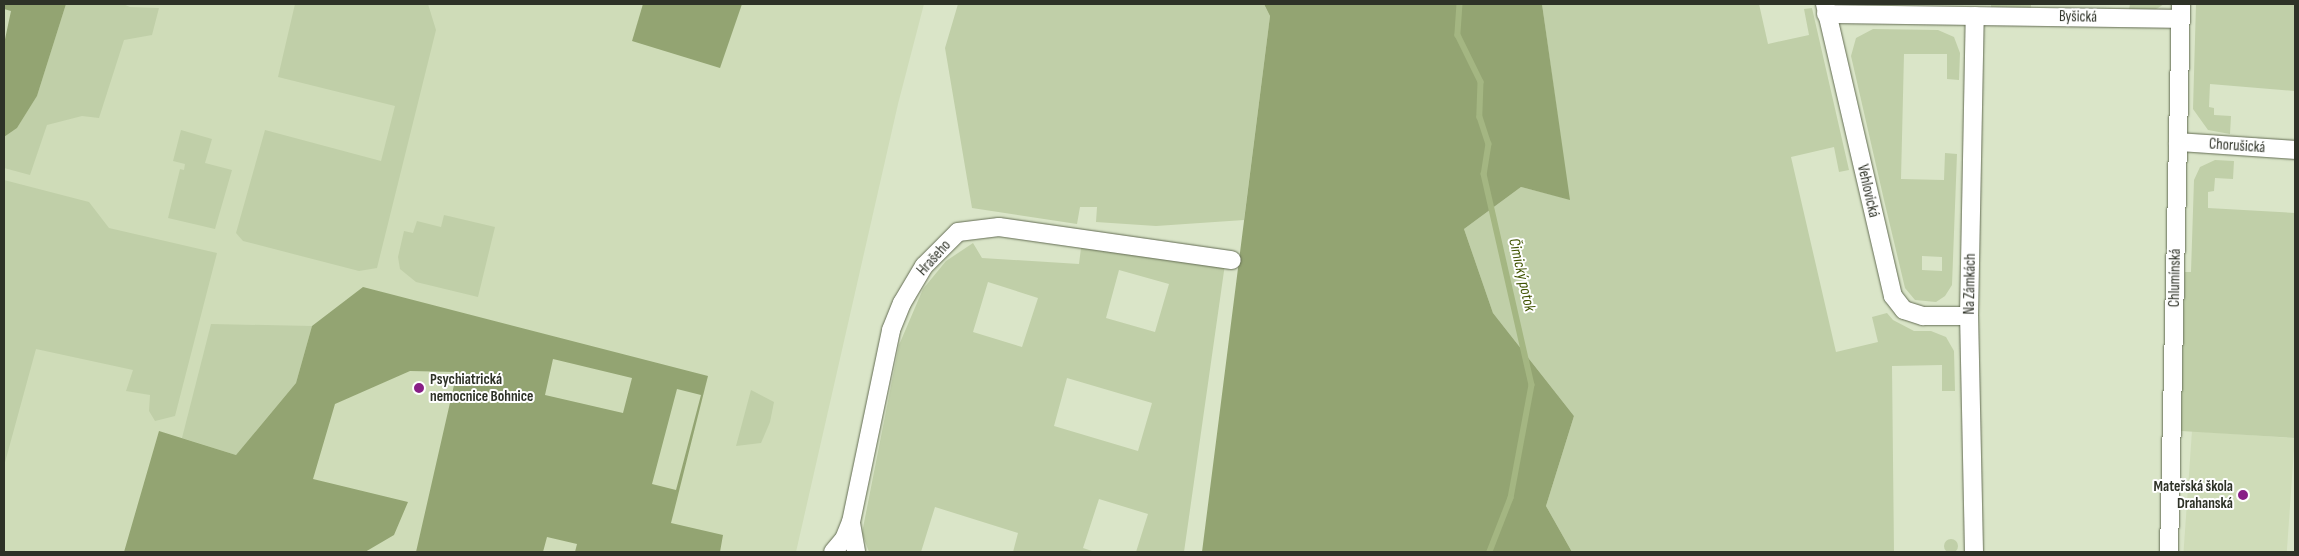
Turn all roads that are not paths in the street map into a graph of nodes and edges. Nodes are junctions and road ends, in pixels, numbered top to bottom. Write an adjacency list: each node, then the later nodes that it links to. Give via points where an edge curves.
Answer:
1 (1825, 9): 3 (street, Byšická); 7 (street, Vehlovická, via 1893,296 1904,310 1922,316)
2 (2180, 11): 3 (street, Byšická); 4 (street, Chlumínská)
3 (1975, 16): 7 (street, Na Zámkách)
4 (2178, 142): 5 (street, Chorušická); 12 (street, Chlumínská)
5 (2295, 150)
6 (1232, 260): 8 (street, Hrašeho, via 999,227 958,232 924,266 902,302 891,330)
7 (1969, 316): 11 (street, Na Zámkách)
8 (851, 522): 9 (street, Hrašeho, via 844,539); 10 (street, Hrašeho)
9 (833, 552)
10 (856, 552)
11 (1974, 552)
12 (2169, 552)

